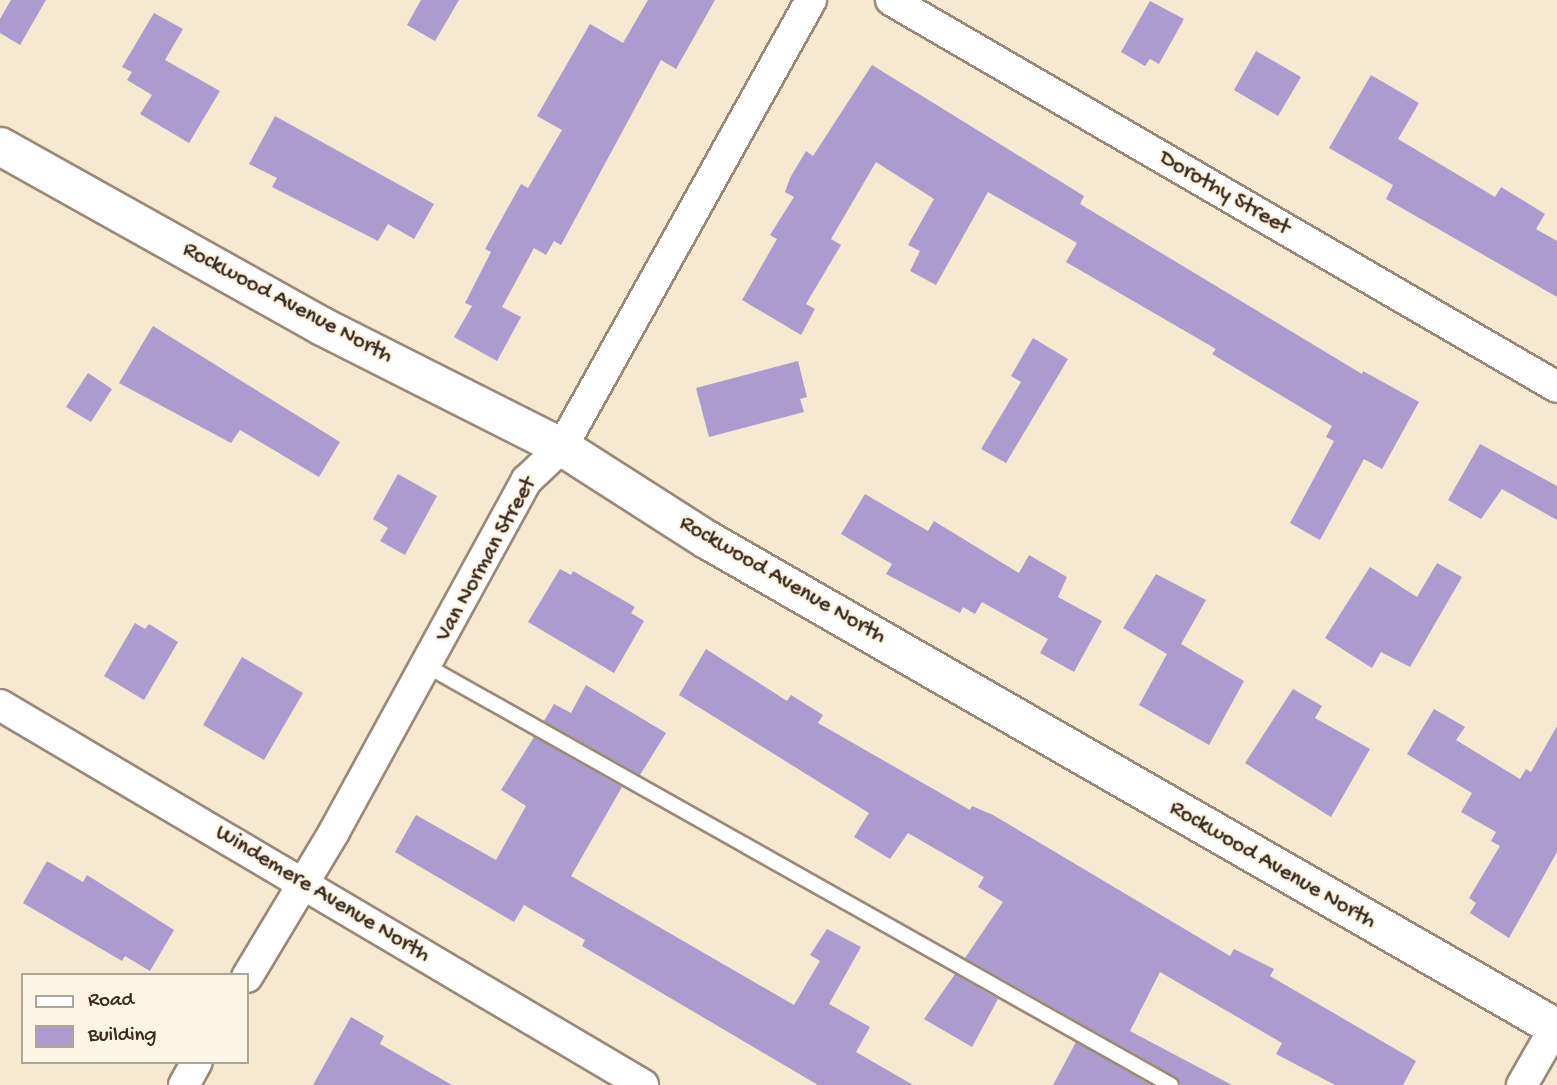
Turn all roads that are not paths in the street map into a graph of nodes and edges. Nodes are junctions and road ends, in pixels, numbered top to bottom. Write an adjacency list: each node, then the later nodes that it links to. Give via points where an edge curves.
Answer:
1 (811, 0): 5 (street, Van Norman Street)
2 (891, 0): 4 (street, Dorothy Street)
3 (0, 146): 5 (street, Rockwood Avenue North, via 322,326)
4 (1557, 387)
5 (562, 447): 6 (street, Van Norman Street, via 527,480); 10 (street, Rockwood Avenue North, via 706,539)
6 (427, 666): 8 (street, Van Norman Street); 14 (lane)
7 (0, 705): 8 (street, Windemere Avenue North)
8 (300, 885): 9 (street, Van Norman Street); 13 (street, Windemere Avenue North)
9 (248, 975)
10 (1556, 1026): 15 (street)
11 (196, 1064): 12 (street)
12 (184, 1085)
13 (643, 1085)
14 (1171, 1085)
15 (1522, 1085)

